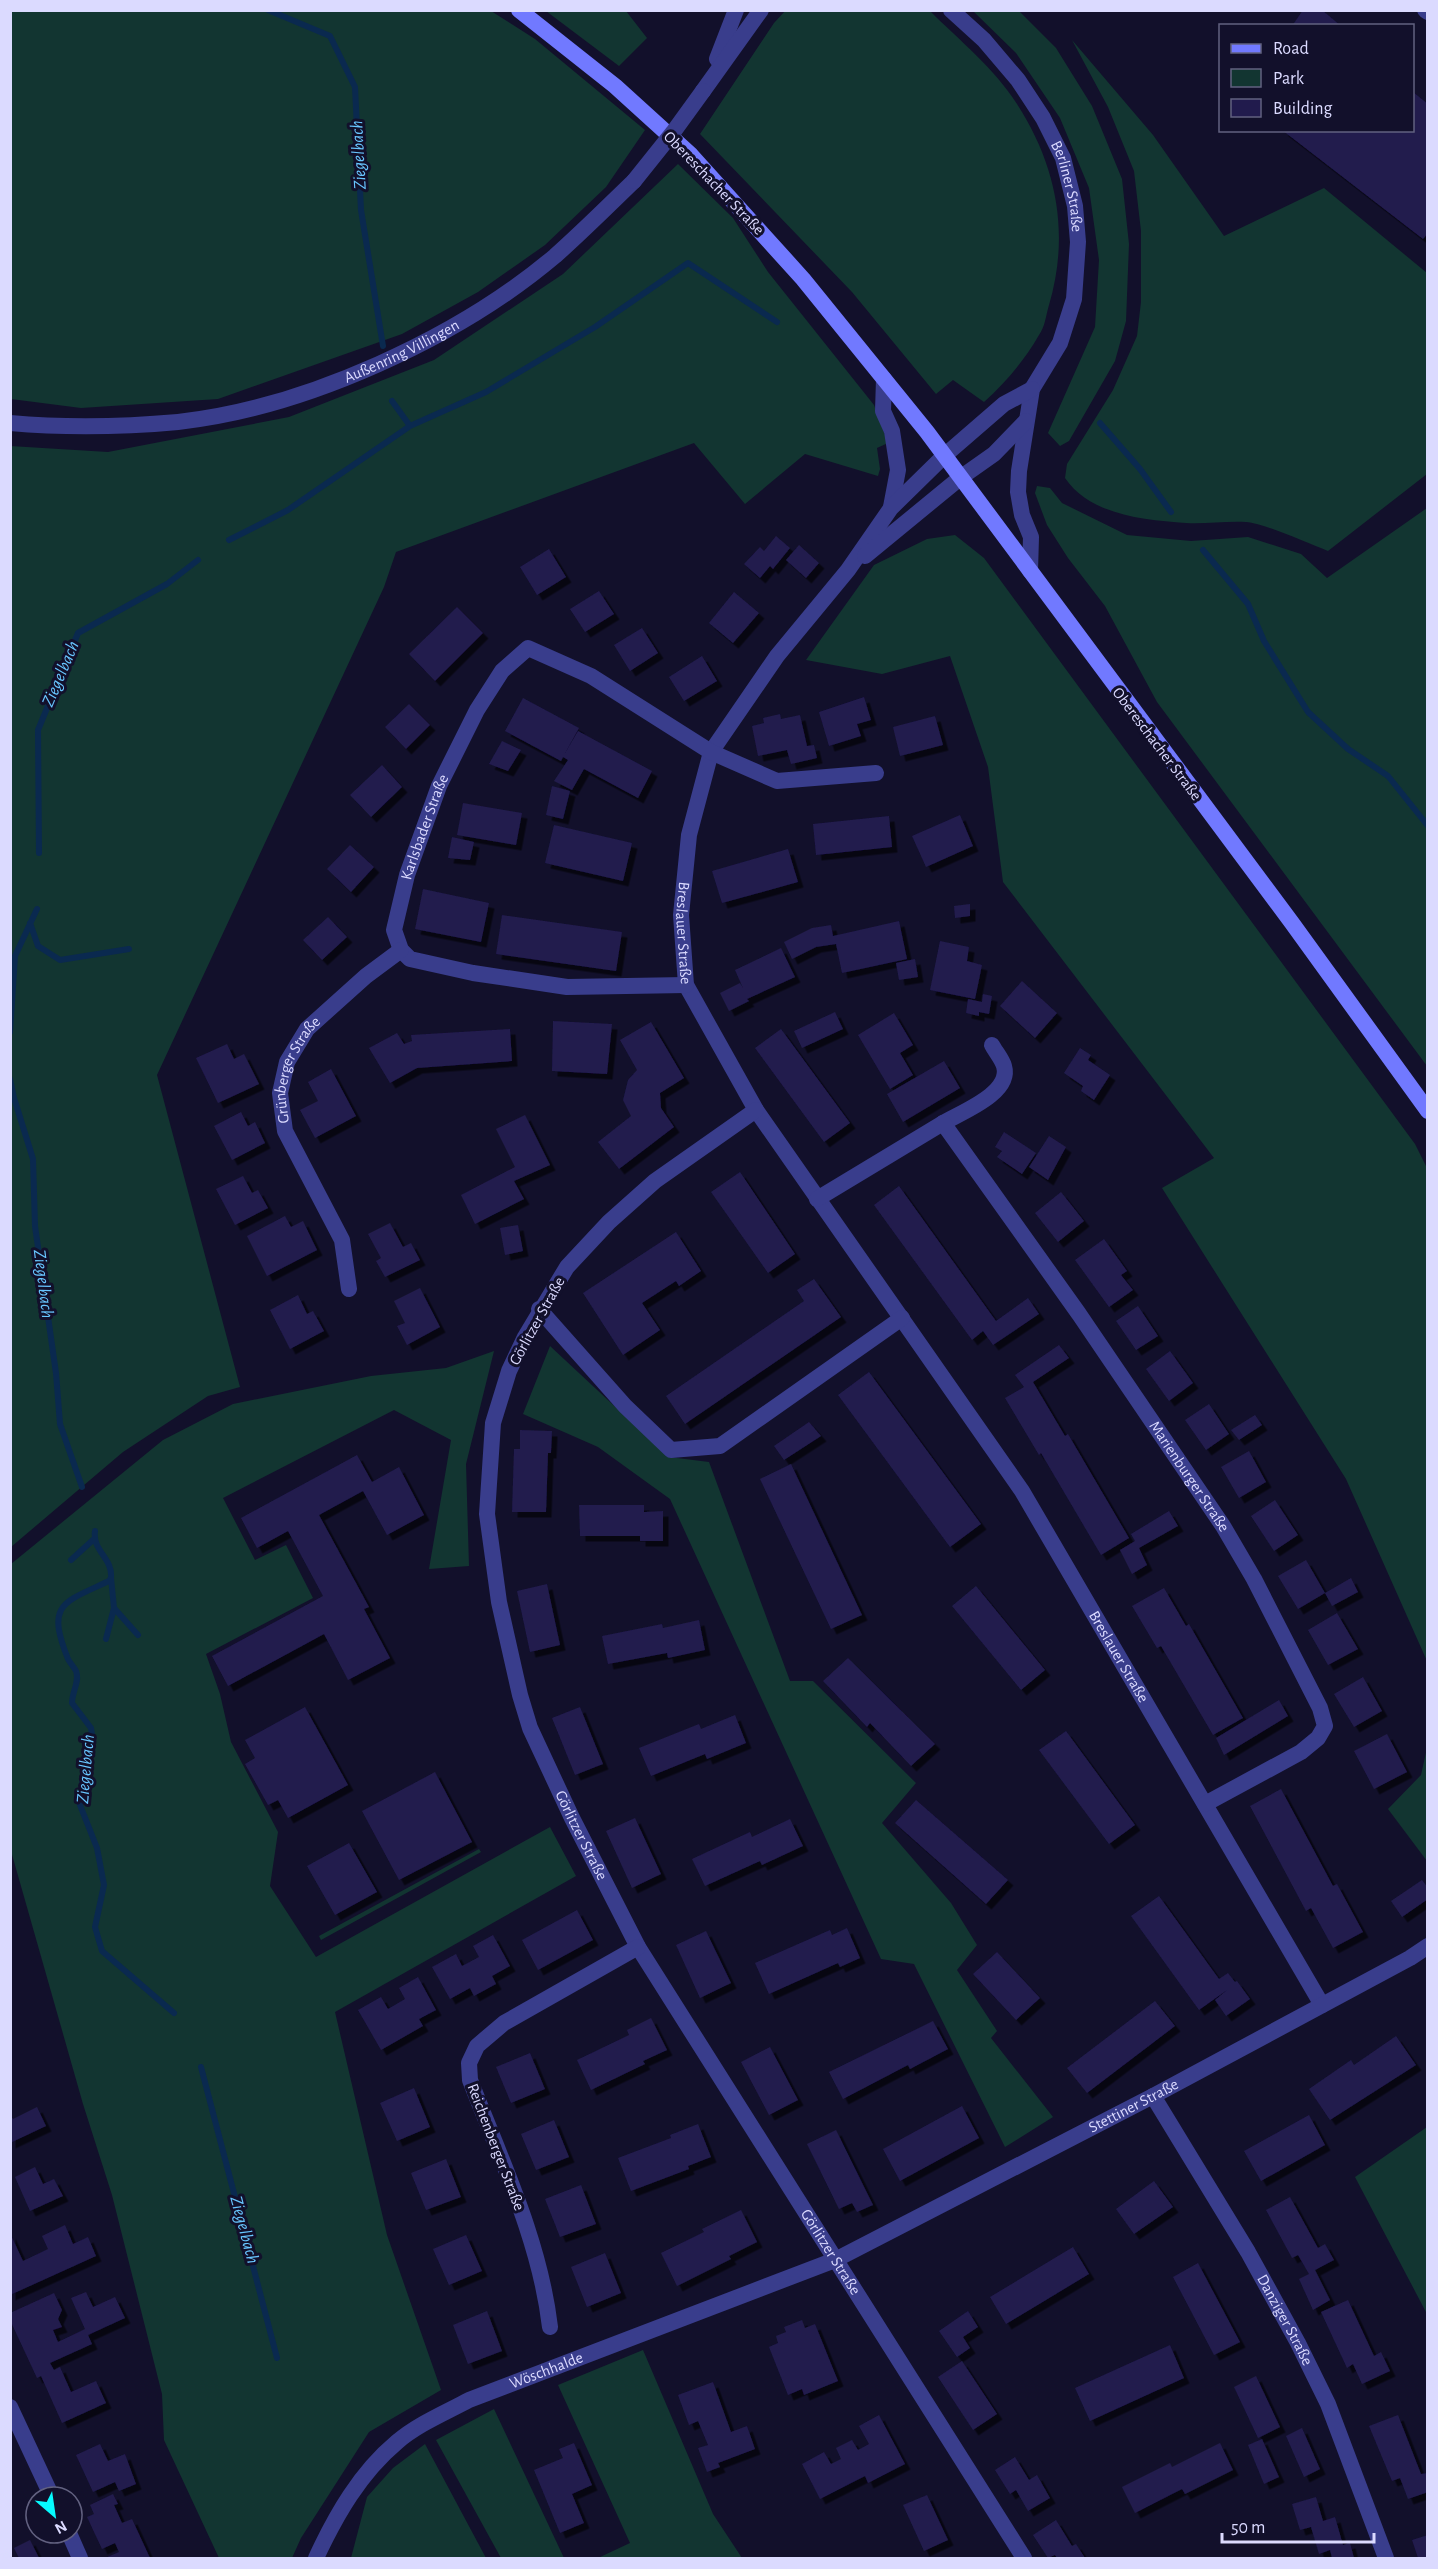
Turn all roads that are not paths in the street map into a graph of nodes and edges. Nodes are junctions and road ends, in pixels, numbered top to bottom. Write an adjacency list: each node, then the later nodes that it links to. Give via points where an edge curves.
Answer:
1 (519, 10): 6 (main road, Obereschacher Straße, via 615,86 691,156 796,271)
2 (736, 10): 5 (street)
3 (761, 10): 5 (street)
4 (951, 10): 7 (street, Berliner Straße, via 984,40 1043,118 1063,158 1075,206 1078,242 1074,299 1060,343)
5 (707, 84): 9 (street, Außenring Villingen, bridge, via 634,181 555,256 486,306 416,346 327,385 239,411 179,422 62,428)
6 (884, 379): 10 (main road, Obereschacher Straße); 12 (street, via 883,411 892,431 898,470)
7 (1032, 389): 8 (street, Berliner Straße); 10 (street, via 1004,404)
8 (1029, 419): 11 (street, via 994,454); 14 (street, Berliner Straße, via 1022,440 1018,492 1031,537)
9 (10, 423)
10 (944, 456): 11 (main road, Obereschacher Straße); 12 (street, Breslauer Straße)
11 (960, 478): 13 (street, Breslauer Straße); 14 (main road, Obereschacher Straße)
12 (891, 508): 13 (street, Breslauer Straße)
13 (848, 570): 15 (street, Breslauer Straße, via 777,656)
14 (1030, 571): 21 (main road, Obereschacher Straße)
15 (711, 752): 16 (street, via 777,781); 17 (street, Karlsbader Straße, via 591,676 528,648 502,671 438,786 407,875 394,930); 18 (street, Breslauer Straße, via 689,836 681,915)
16 (876, 773)
17 (401, 950): 18 (street, via 410,959 473,974 567,987); 24 (street, Grünberger Straße, via 358,982 307,1029 287,1062 280,1093 285,1131 342,1240)
18 (686, 985): 20 (street, Breslauer Straße)
19 (992, 1045): 22 (street, via 1004,1066 1004,1081 994,1093)
20 (756, 1110): 23 (street, Breslauer Straße); 25 (street, Görlitzer Straße, via 655,1181 609,1222 567,1267)
21 (1428, 1111)
22 (943, 1124): 23 (street); 27 (street, Marienburger Straße, via 1079,1314 1223,1526 1320,1707 1325,1726 1318,1738 1300,1752)
23 (817, 1199): 26 (street, Breslauer Straße)
24 (349, 1289)
25 (539, 1309): 26 (street, via 625,1406 671,1450 720,1446); 29 (street, Görlitzer Straße, via 509,1371 493,1423 488,1514 499,1602 530,1728)
26 (902, 1318): 27 (street, Breslauer Straße, via 1022,1491)
27 (1205, 1804): 30 (street, Breslauer Straße)
28 (1428, 1946): 30 (street, Stettiner Straße)
29 (638, 1947): 32 (street, Görlitzer Straße); 33 (street, Reichenberger Straße, via 504,2023 477,2046 469,2063 470,2080 527,2228 546,2292)
30 (1322, 2005): 31 (street, Stettiner Straße)
31 (1152, 2096): 32 (street, Stettiner Straße); 40 (street, Danziger Straße, via 1248,2252 1298,2343 1328,2404)
32 (835, 2260): 38 (street, Wöschhalde, via 469,2400 418,2427 397,2441 352,2491); 39 (street, Görlitzer Straße)
33 (550, 2327)
34 (10, 2407): 35 (street)
35 (46, 2485)
36 (74, 2545): 37 (street)
37 (80, 2559)
38 (316, 2559)
39 (1024, 2559)
40 (1386, 2559)

